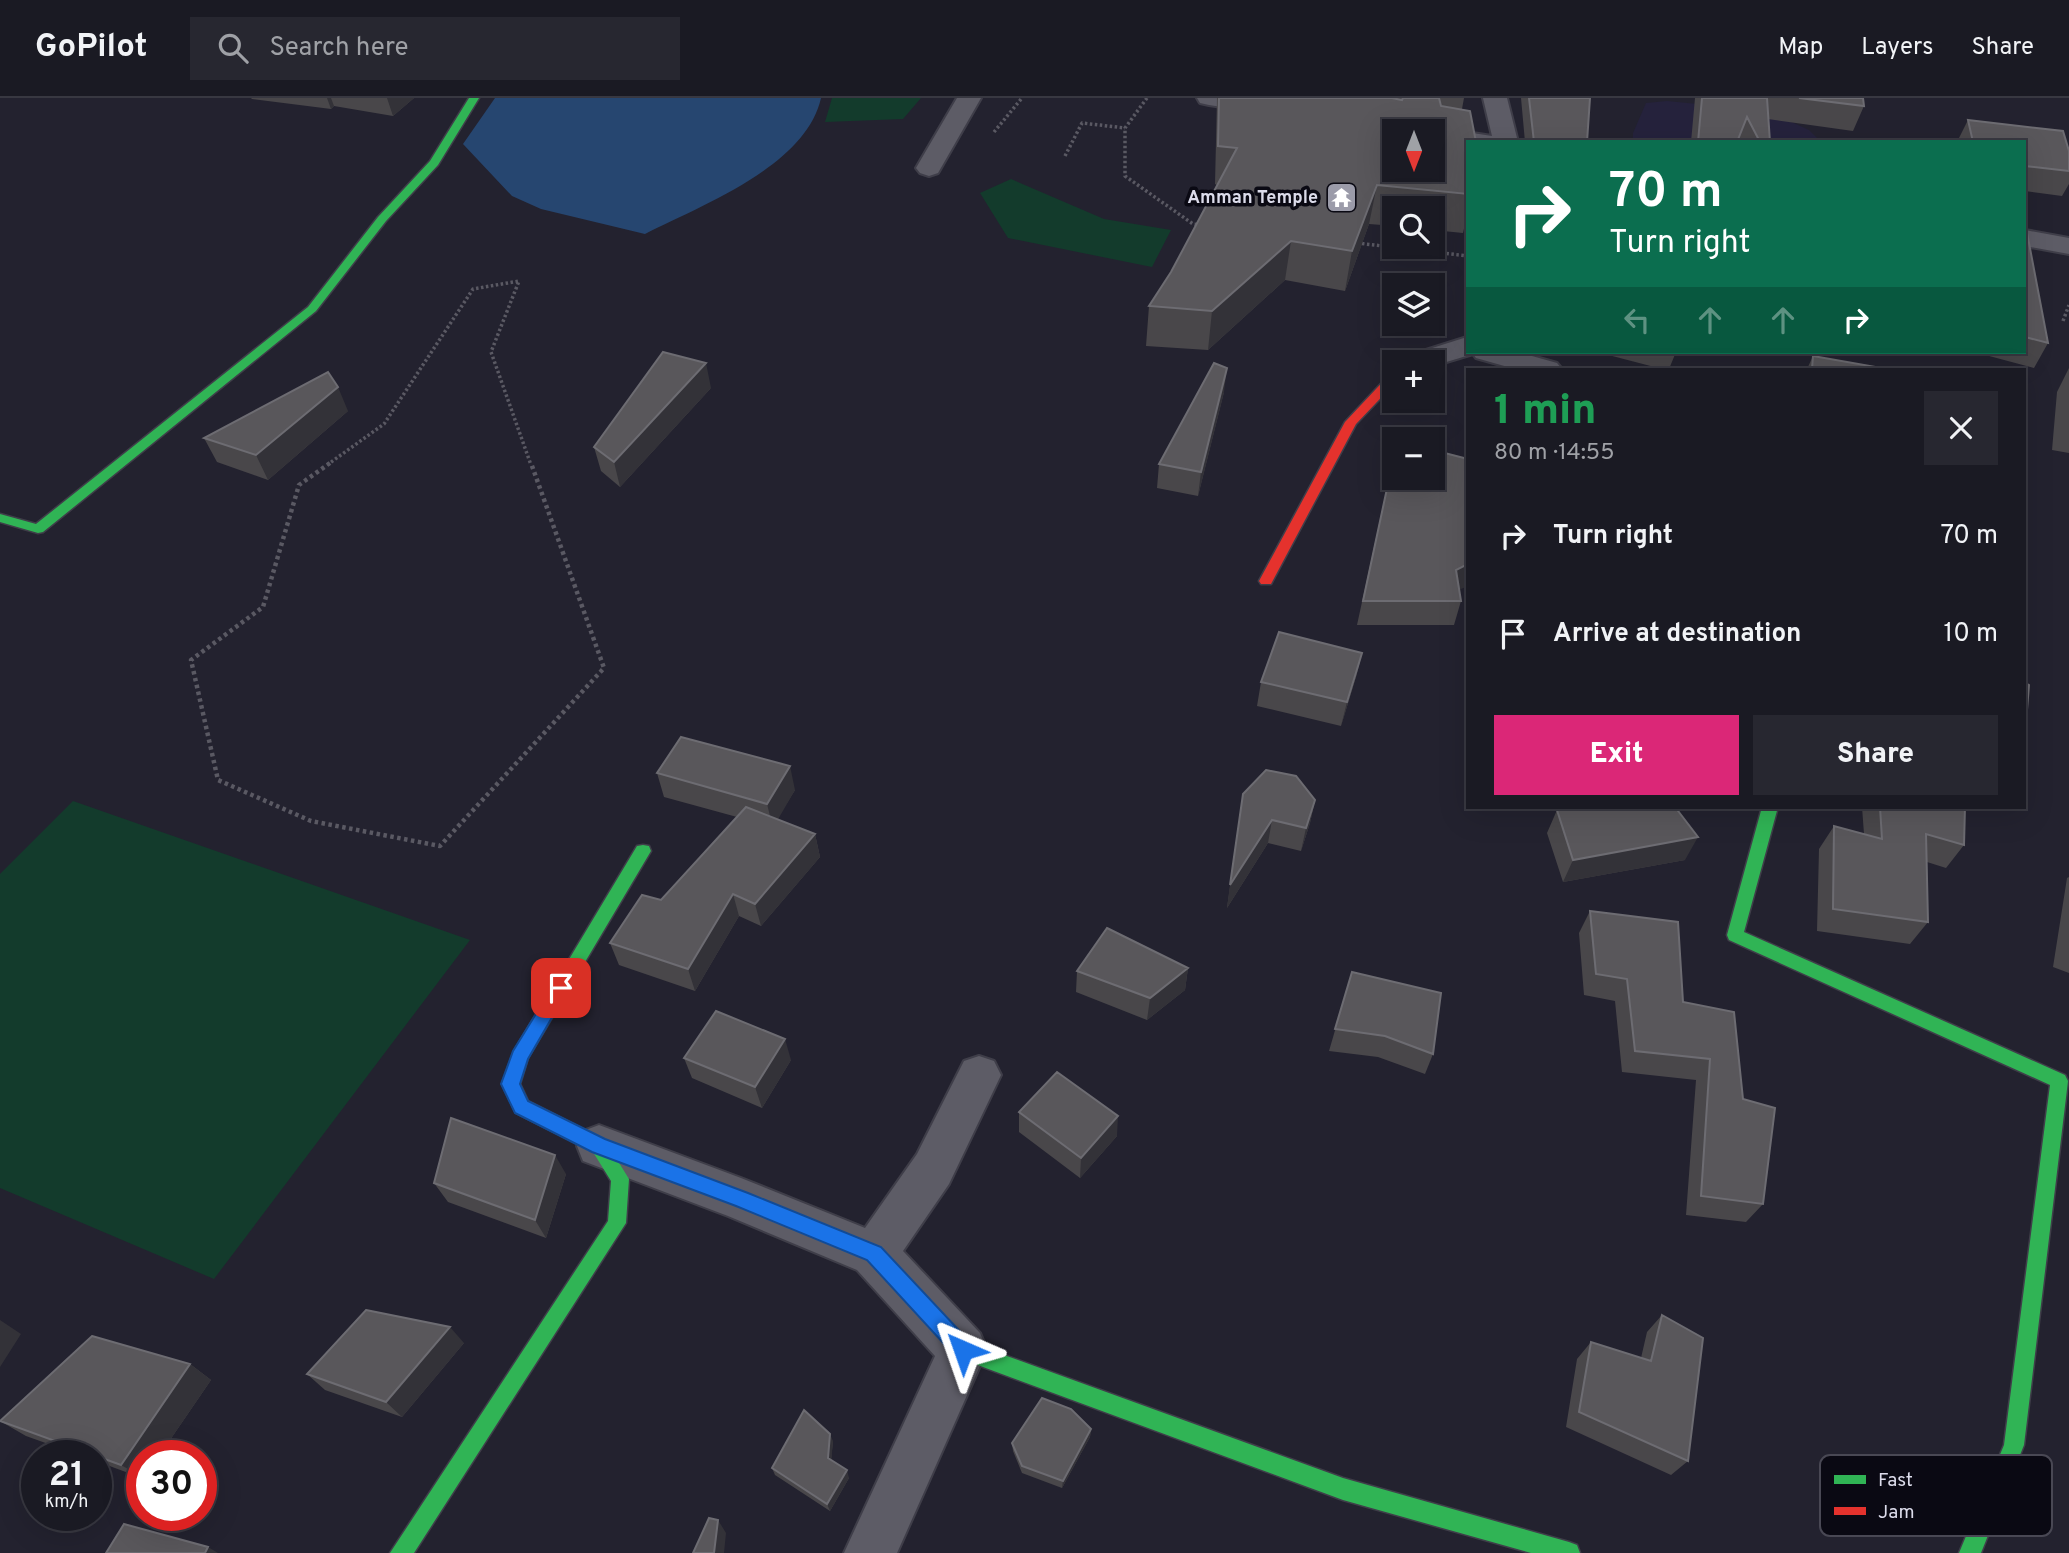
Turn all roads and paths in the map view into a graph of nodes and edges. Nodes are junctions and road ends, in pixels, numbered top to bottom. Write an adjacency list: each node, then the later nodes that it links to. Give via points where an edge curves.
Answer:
1 (474, 98): 27 (street, via 434,163 382,219 312,309 38,529)
2 (969, 98): 14 (street)
3 (1023, 98): 12 (path)
4 (1147, 98): 8 (path)
5 (1209, 98): 7 (street)
6 (1495, 98): 11 (street)
7 (1287, 110)
8 (1125, 128): 13 (path, via 1082,123); 15 (path, via 1125,176 1193,223)
9 (1446, 136): 10 (street)
10 (1471, 140)
11 (1506, 140)
12 (987, 141)
13 (1065, 156)
14 (929, 168)
15 (1206, 225)
16 (2026, 238): 18 (street)
17 (1348, 242): 19 (path)
18 (2069, 246)
19 (1466, 256)
20 (2069, 305): 21 (path)
21 (2063, 321)
22 (1466, 348): 23 (street)
23 (1445, 354)
24 (1498, 354): 25 (street)
25 (1544, 368)
26 (1382, 390): 28 (street, via 1351,422)
27 (0, 518)
28 (1266, 581)
29 (604, 668): 29 (path, via 491,352 519,281 473,289 384,424 299,485 263,607 191,660 218,779 311,821 440,846)
30 (1769, 809): 33 (street, via 1735,934)
31 (643, 851): 34 (street, via 520,1056 510,1084 522,1107)
32 (979, 1075): 35 (street, via 933,1169)
33 (2064, 1081): 37 (street)
34 (599, 1146): 35 (street); 39 (street, via 620,1180 617,1223)
35 (874, 1254): 36 (street)
36 (963, 1350): 40 (street); 41 (street, via 1343,1489)
37 (2010, 1455)
38 (1977, 1536): 42 (street)
39 (401, 1553)
40 (870, 1553)
41 (1569, 1553)
42 (1970, 1553)

